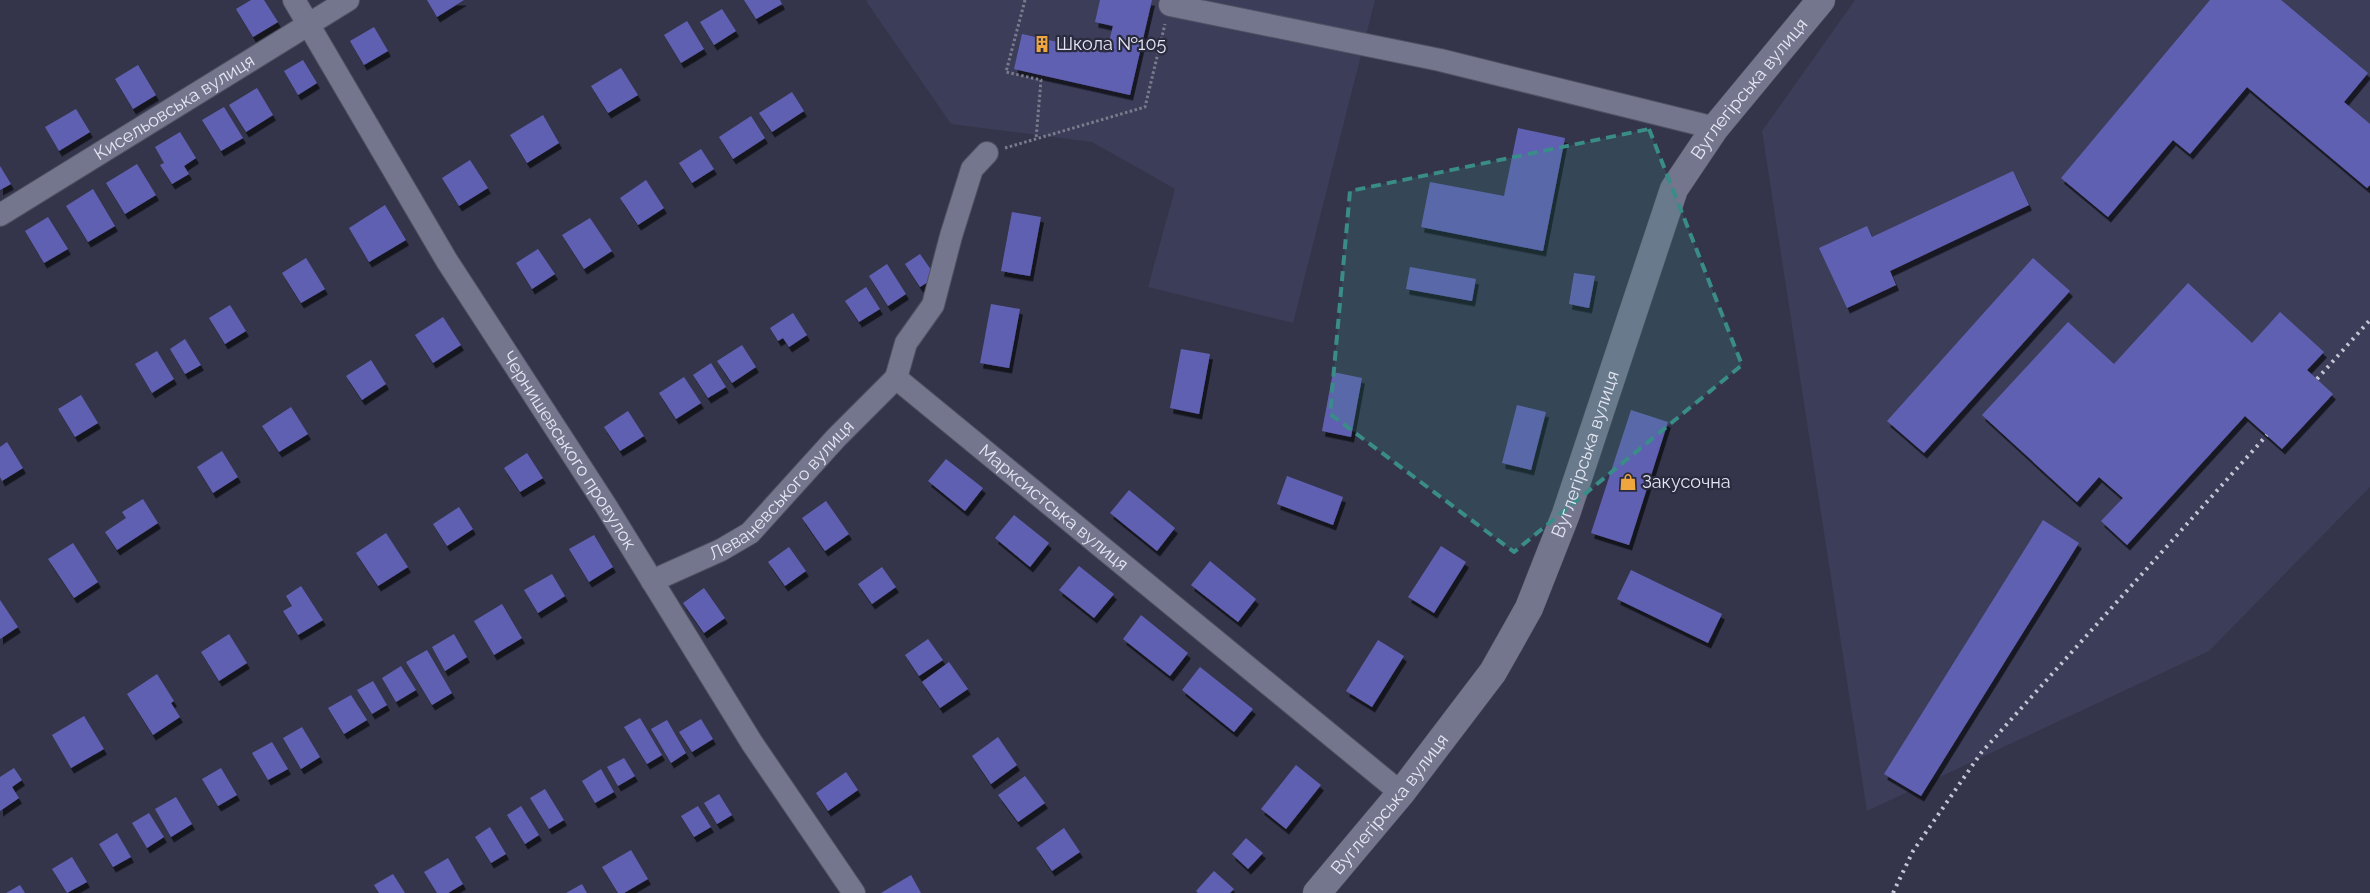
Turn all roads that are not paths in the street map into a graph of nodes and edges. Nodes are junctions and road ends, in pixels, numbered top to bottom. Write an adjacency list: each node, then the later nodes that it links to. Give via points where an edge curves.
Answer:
1 (294, 0): 5 (street, Чернишевського провулок)
2 (348, 0): 5 (street, Кисельовська вулиця)
3 (1821, 0): 6 (street, Вуглегірська вулиця)
4 (1170, 5): 6 (street, via 1440,60)
5 (309, 25): 8 (street, Кисельовська вулиця); 10 (street, Чернишевського провулок, via 447,261)
6 (1714, 128): 11 (street, Вуглегірська вулиця, via 1674,189 1566,514 1530,608 1493,672)
7 (987, 153): 9 (street, via 972,169 933,305 906,343)
8 (0, 215)
9 (896, 378): 10 (street, Леваневського вулиця, via 836,438 750,534); 11 (street, Марксистська вулиця)
10 (652, 581): 12 (street, Чернишевського провулок, via 752,743)
11 (1401, 793): 13 (street, Вуглегірська вулиця)
12 (854, 893)
13 (1317, 893)

